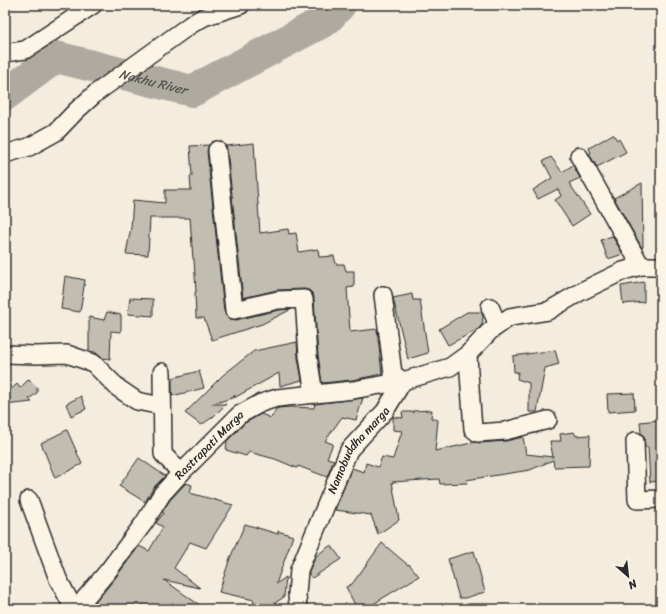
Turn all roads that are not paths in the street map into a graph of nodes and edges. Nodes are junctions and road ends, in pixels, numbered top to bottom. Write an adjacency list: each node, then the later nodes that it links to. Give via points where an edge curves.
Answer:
1 (93, 5): 3 (street, via 25,50)
2 (241, 5): 5 (street, via 204,17 190,25 96,93 56,132 29,147)
3 (5, 53)
4 (217, 150): 16 (street, via 234,310 278,300 304,299)
5 (5, 154)
6 (580, 156): 7 (street)
7 (641, 266): 8 (street, Rastrapati Marga); 11 (street, Rastrapati Marga, via 623,271 582,291 548,312 510,317)
8 (661, 266)
9 (383, 295): 15 (street, via 393,374)
10 (490, 307): 11 (street)
11 (498, 325): 13 (street, Rastrapati Marga)
12 (5, 354): 17 (street, via 68,354 93,363 118,388 137,401)
13 (468, 354): 15 (street, Rastrapati Marga, via 450,367); 18 (street, via 473,429 478,433 505,431)
14 (162, 372): 17 (street)
15 (403, 381): 16 (street, Rastrapati Marga); 24 (street, Namobuddha marga, via 385,411 349,450 299,570)
16 (314, 394): 20 (street, Rastrapati Marga, via 277,398 239,415)
17 (162, 406): 20 (street, via 163,454)
18 (548, 420)
19 (635, 441): 21 (street, via 637,500)
20 (181, 474): 23 (street, Rastrapati Marga, via 162,494 108,571)
21 (661, 499)
22 (29, 500): 23 (street, via 58,579)
23 (75, 609)
24 (298, 609)

